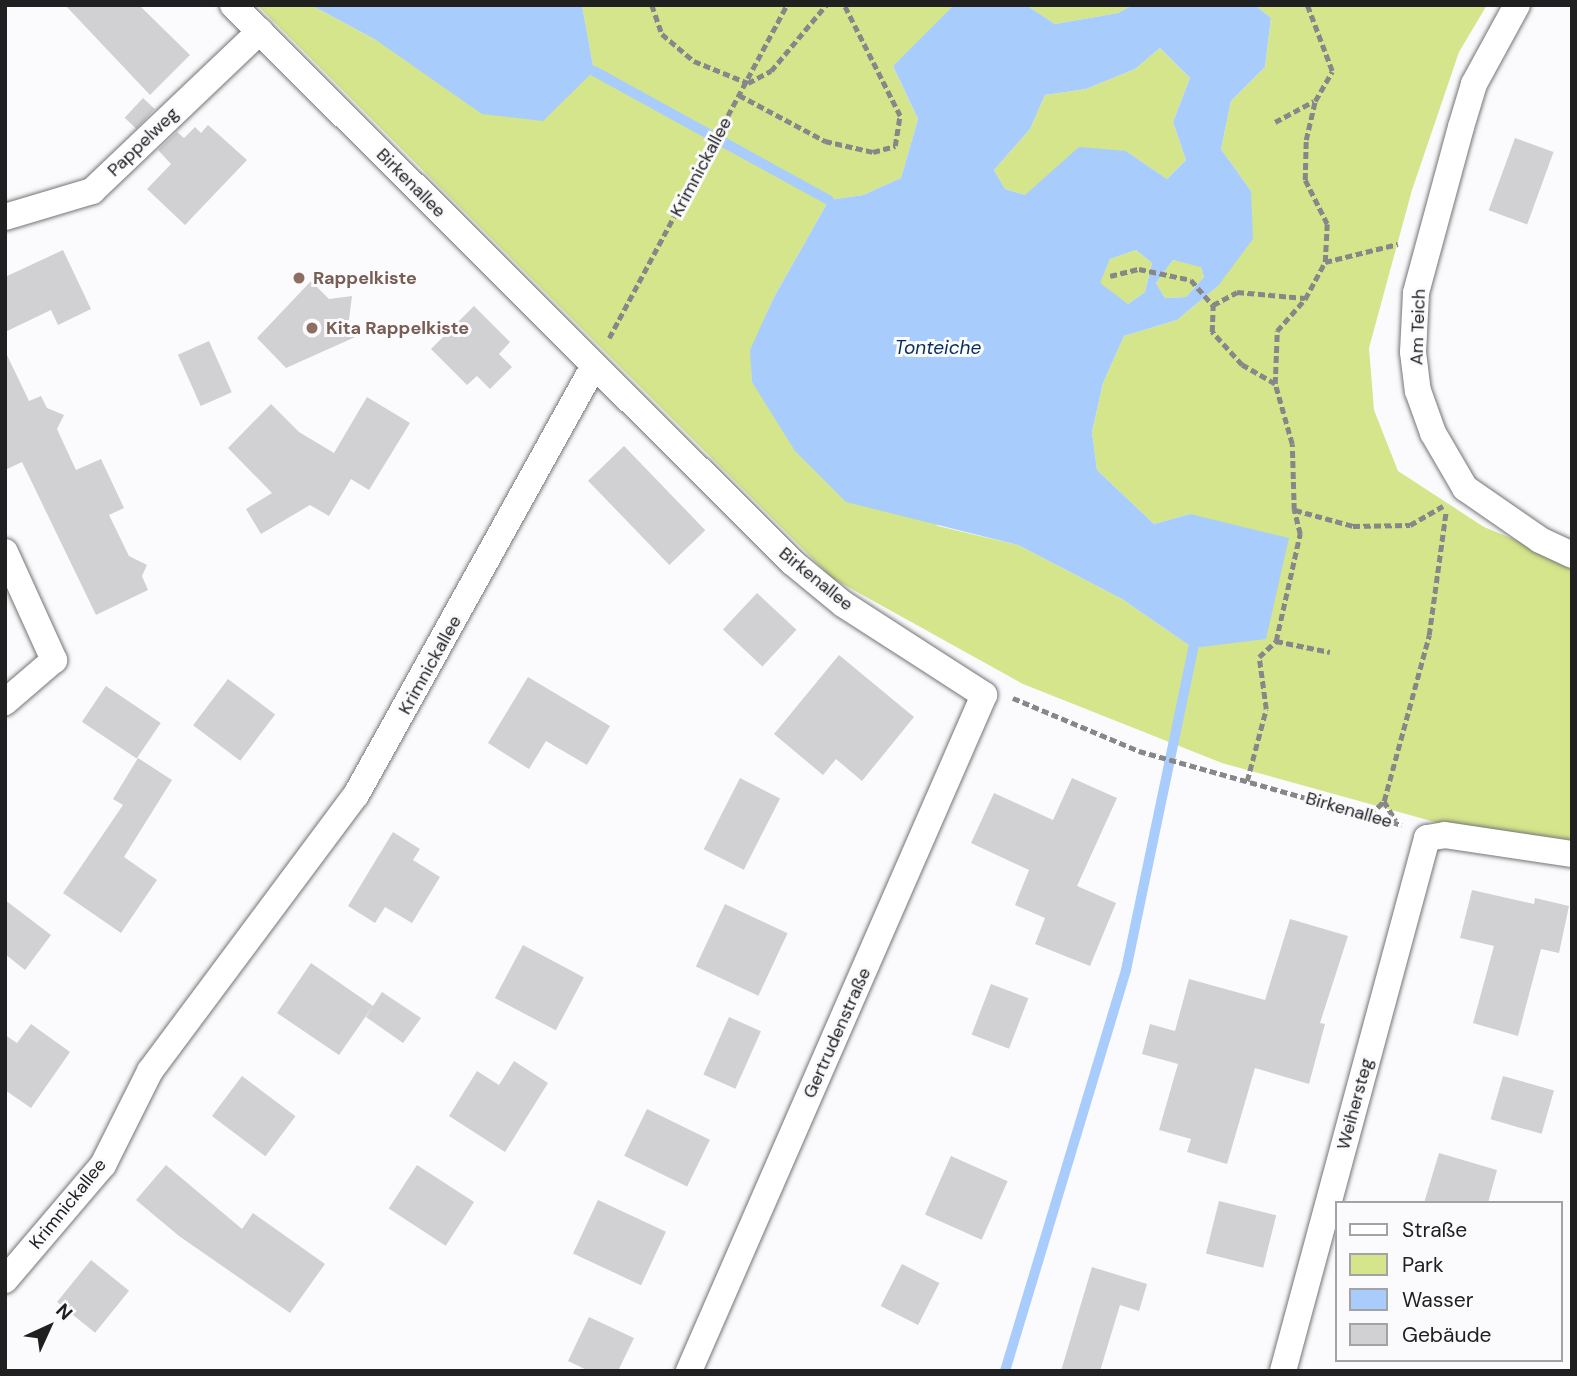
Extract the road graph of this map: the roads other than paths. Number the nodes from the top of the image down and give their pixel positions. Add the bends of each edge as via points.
1 (233, 5) edge
2 (1517, 5) edge
3 (260, 31) junction
4 (5, 217) edge
5 (593, 367) junction
6 (5, 552) edge
7 (1572, 555) edge
8 (984, 695) joint
9 (5, 702) edge
10 (1572, 854) edge
11 (5, 1280) edge
12 (690, 1371) edge
13 (1283, 1371) edge

1 - 3 street, Birkenallee
2 - 7 street, Am Teich via 1474,83 1416,293 1413,352 1418,391 1433,433 1465,488 1540,540
3 - 4 street, Pappelweg via 92,191
3 - 5 street, Birkenallee
5 - 8 street, Birkenallee via 792,562 843,604
5 - 11 street, Krimnickallee via 356,795 150,1071 103,1165
6 - 9 street via 54,660
8 - 12 street, Gertrudenstraße
10 - 13 street, Weihersteg via 1445,835 1427,838

